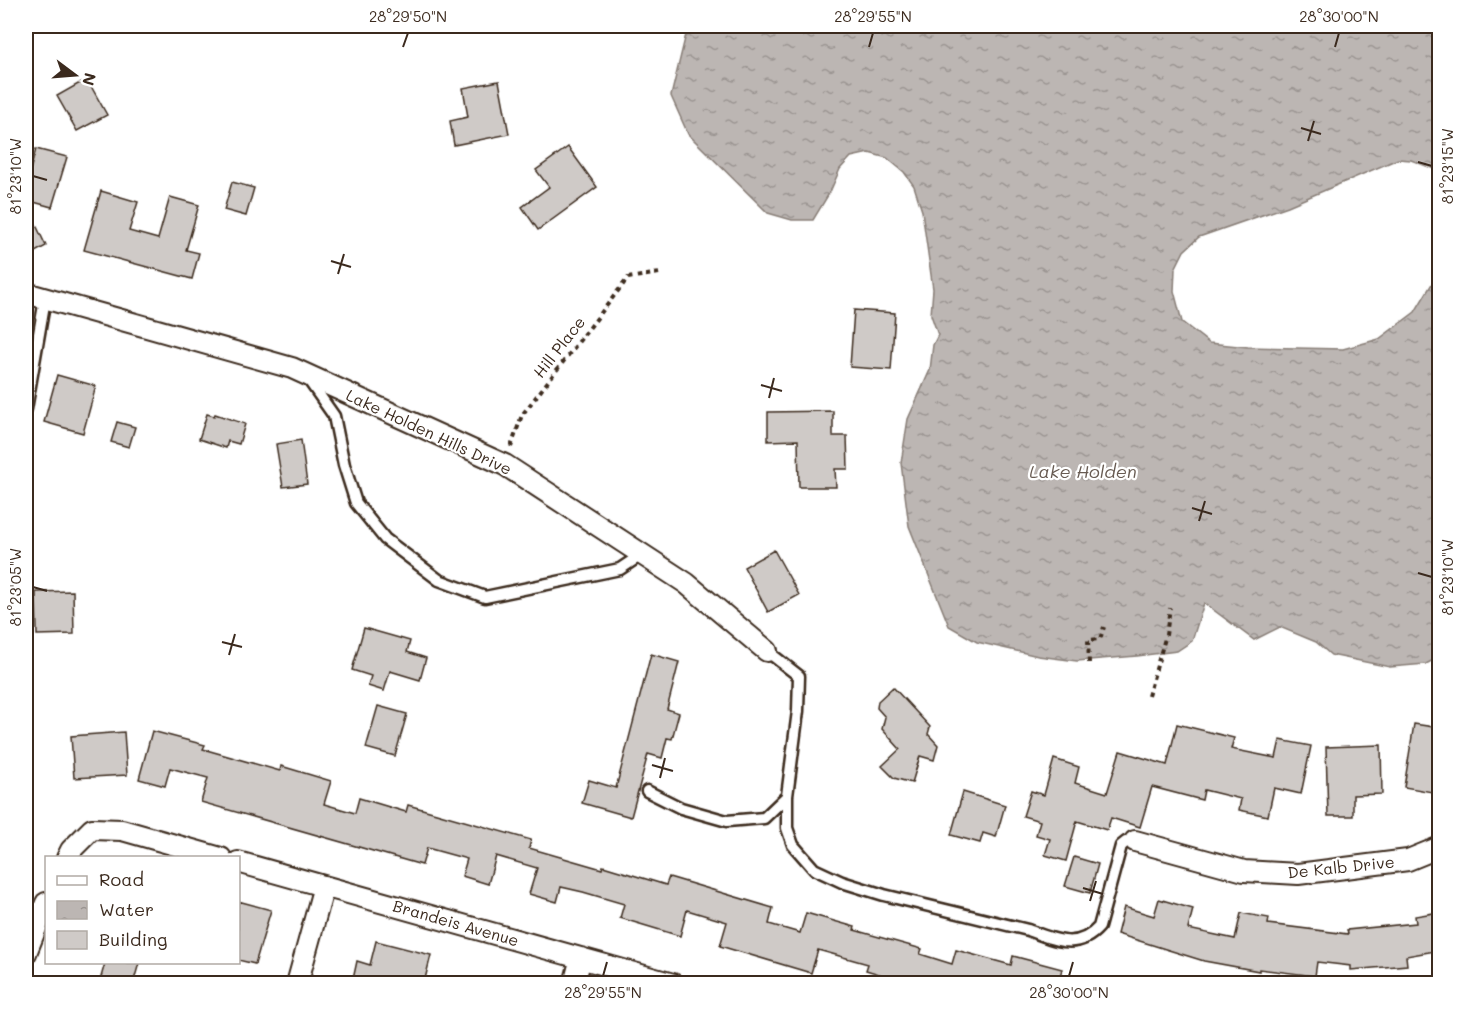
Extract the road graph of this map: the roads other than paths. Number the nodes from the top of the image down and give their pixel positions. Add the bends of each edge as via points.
1 (26, 293) edge
2 (45, 299) junction
3 (305, 374) junction
4 (26, 409) edge
5 (641, 555) junction
6 (767, 651) joint
7 (646, 791) dead end
8 (787, 796) junction
9 (1136, 841) joint
10 (1440, 847) edge
11 (68, 856) edge
12 (213, 856) edge
13 (240, 863) edge
14 (324, 886) junction
15 (45, 906) edge
16 (26, 953) edge
17 (581, 958) junction
18 (297, 984) edge
19 (574, 984) edge
20 (674, 984) edge

1 - 2 street, Lake Holden Hills Drive
2 - 3 street, Lake Holden Hills Drive
2 - 4 lane
3 - 5 street, Lake Holden Hills Drive via 505,465
3 - 5 lane, Lake Holden Hills Drive via 334,416 356,503 385,538 439,580 484,597 620,569
5 - 6 street, Lake Holden Hills Drive via 686,583
6 - 8 lane via 799,676
7 - 8 lane via 681,808 727,821 764,818
8 - 9 lane via 787,828 793,845 814,869 884,895 1028,930 1050,939 1076,942 1090,937 1099,927 1121,846
9 - 10 street, De Kalb Drive via 1244,871 1298,874 1408,860
11 - 12 street via 92,829 122,830
13 - 14 street, Brandeis Avenue
14 - 17 street, Brandeis Avenue
14 - 18 street
15 - 16 street
17 - 19 street
17 - 20 street, Brandeis Avenue

